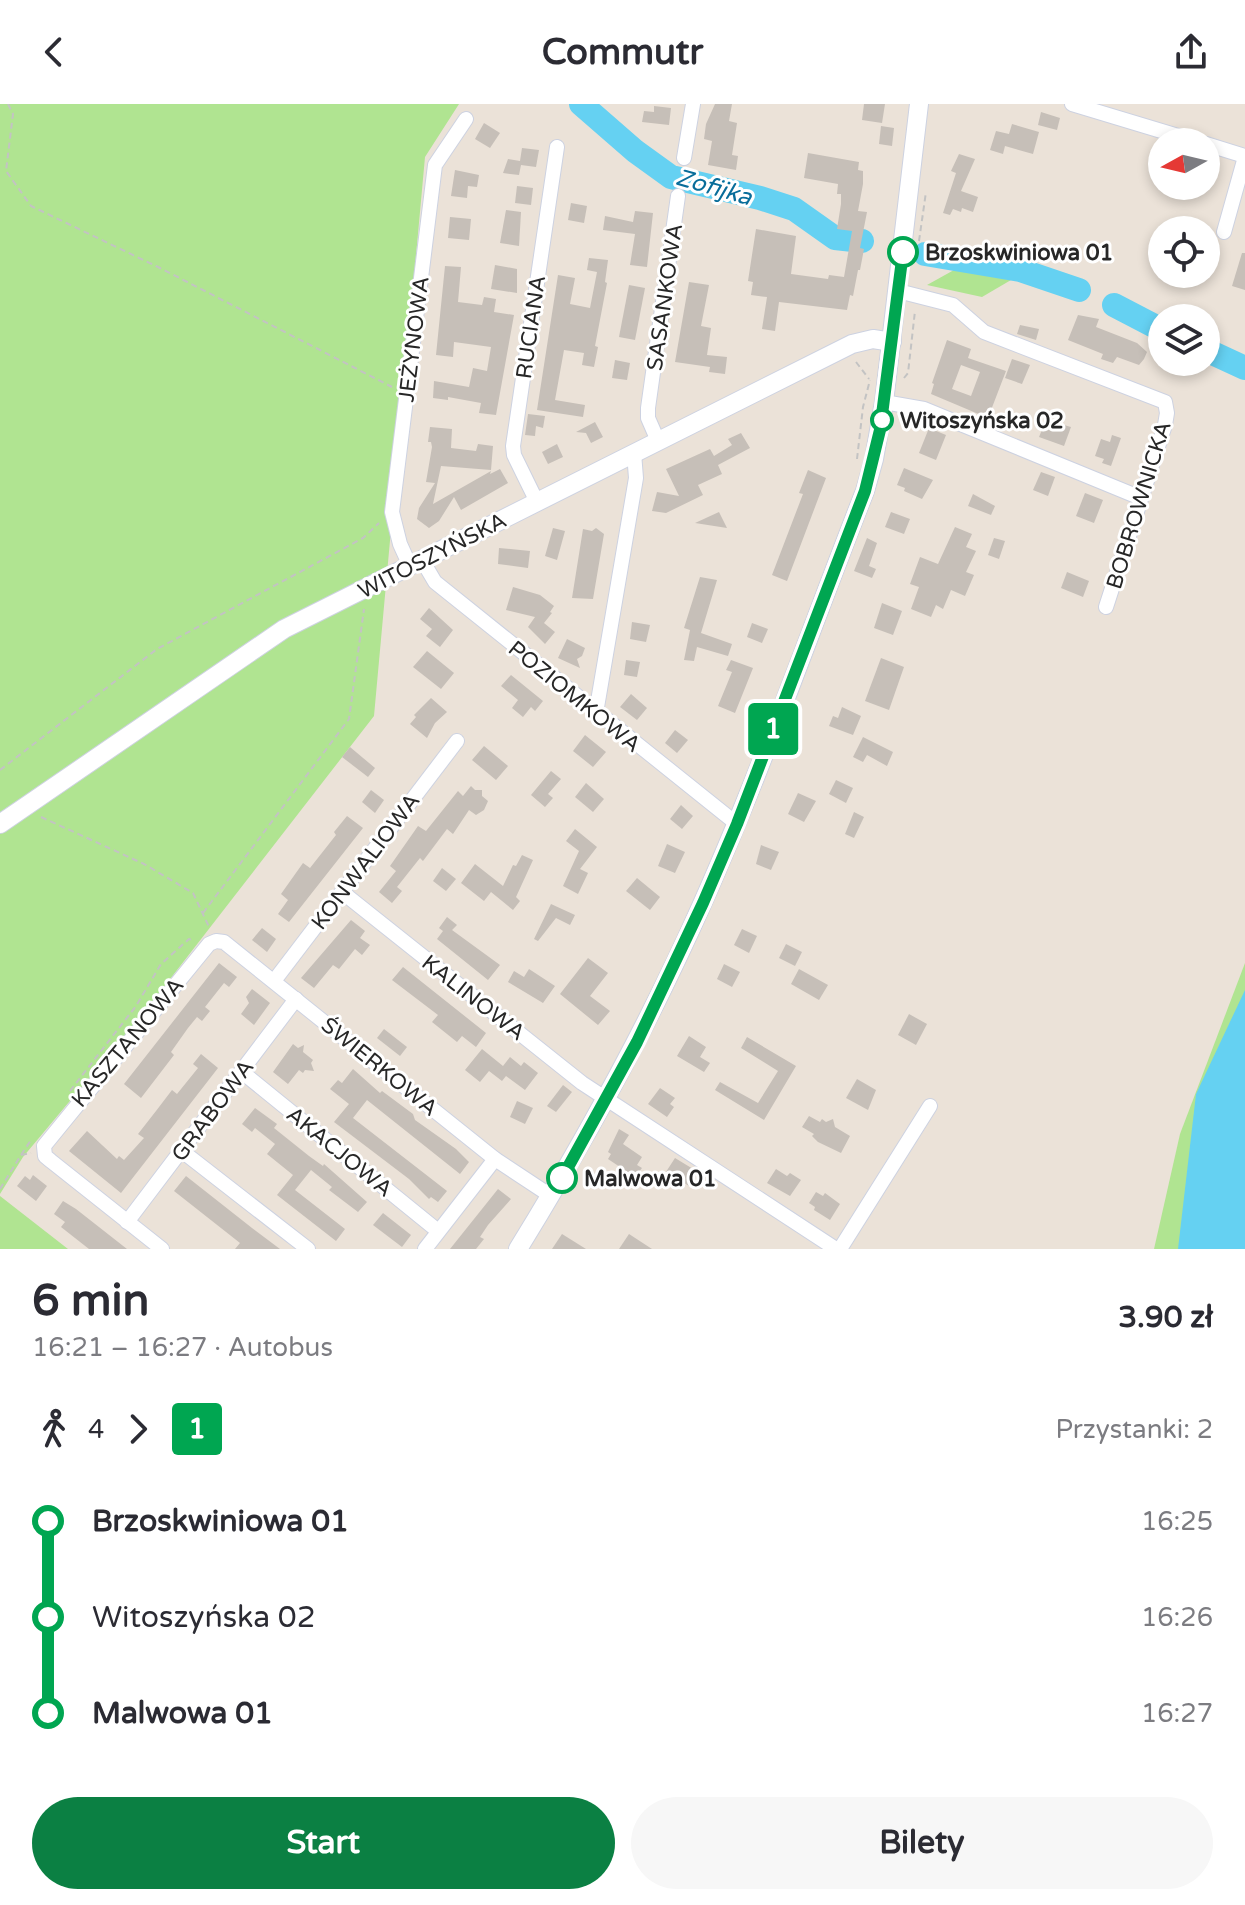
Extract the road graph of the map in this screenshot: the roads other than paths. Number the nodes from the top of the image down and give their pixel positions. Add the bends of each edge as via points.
1 (693, 104) edge
2 (919, 104) edge
3 (1072, 104) edge
4 (466, 119) dead end
5 (1152, 128) edge
6 (557, 147) dead end
7 (1220, 148) edge
8 (1245, 156) edge
9 (684, 158) road end
10 (678, 196) road end
11 (1224, 232) dead end
12 (907, 293) junction
13 (892, 342) junction
14 (884, 402) junction
15 (658, 441) junction
16 (634, 453) junction
17 (1141, 498) junction
18 (537, 502) junction
19 (416, 563) junction
20 (1106, 607) dead end
21 (596, 713) junction
22 (457, 741) dead end
23 (0, 824) edge
24 (737, 824) junction
25 (342, 892) junction
26 (212, 942) joint
27 (274, 981) junction
28 (296, 999) junction
29 (242, 1072) junction
30 (608, 1098) junction
31 (930, 1106) dead end
32 (182, 1151) junction
33 (495, 1159) junction
34 (551, 1196) junction
35 (127, 1222) junction
36 (438, 1231) junction
37 (162, 1249) edge
38 (308, 1249) edge
39 (425, 1249) edge
40 (518, 1249) edge
41 (838, 1249) edge

1 - 9 street
2 - 12 street
3 - 5 street
4 - 19 street, JEŻYNOWA via 435,165 392,512 397,535
6 - 18 street, RUCIANA via 513,446
7 - 8 street
8 - 11 street
10 - 15 street, SASANKOWA via 648,408
12 - 13 street
12 - 17 street, BOBROWNICKA via 953,305 984,332 1165,402 1165,425
13 - 14 street
13 - 15 street, WITOSZYŃSKA via 852,344
14 - 17 street via 924,409
14 - 24 street via 865,491
15 - 16 street, WITOSZYŃSKA
16 - 18 street, WITOSZYŃSKA
16 - 21 street via 636,478
17 - 20 street, BOBROWNICKA
18 - 19 street, WITOSZYŃSKA
19 - 21 street, POZIOMKOWA
19 - 23 street, WITOSZYŃSKA via 284,629
21 - 24 street, POZIOMKOWA
22 - 25 street, KONWALIOWA
24 - 30 street
25 - 27 street, KONWALIOWA
25 - 30 street, KALINOWA via 582,1083
26 - 27 street, ŚWIERKOWA via 224,942
26 - 35 street, KASZTANOWA via 43,1141 51,1161
27 - 28 street, ŚWIERKOWA
28 - 29 street, GRABOWA
28 - 33 street, ŚWIERKOWA
29 - 32 street, GRABOWA
29 - 36 street, AKACJOWA
30 - 34 street
30 - 41 street, KALINOWA
31 - 41 street
32 - 35 street, GRABOWA
32 - 38 street
33 - 34 street, ŚWIERKOWA
33 - 36 street
34 - 40 street
35 - 37 street
36 - 39 street

